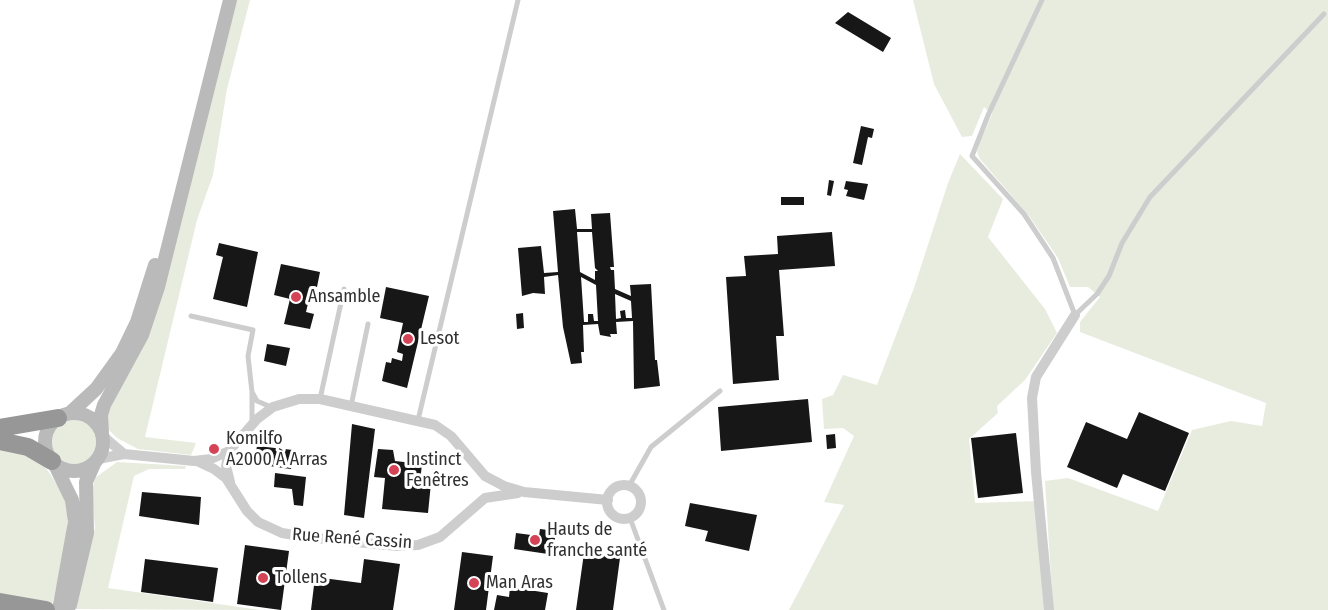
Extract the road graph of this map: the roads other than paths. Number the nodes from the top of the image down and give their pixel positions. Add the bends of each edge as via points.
1 (230, 0) edge
2 (518, 0) edge
3 (1042, 0) edge
4 (1324, 14) dead end
5 (184, 180) junction
6 (344, 289) dead end
7 (1075, 315) junction
8 (191, 316) dead end
9 (368, 324) dead end
10 (720, 391) dead end
11 (252, 392) junction
12 (320, 399) junction
13 (351, 406) junction
14 (273, 407) junction
15 (64, 416) junction
16 (418, 420) junction
17 (252, 423) junction
18 (0, 428) edge
19 (103, 435) junction
20 (0, 441) edge
21 (229, 451) junction
22 (124, 454) junction
23 (194, 460) junction
24 (96, 461) junction
25 (53, 462) junction
26 (482, 473) junction
27 (231, 484) junction
28 (629, 486) junction
29 (524, 492) junction
30 (481, 500) junction
31 (608, 500) junction
32 (630, 518) junction
33 (0, 602) edge
34 (40, 609) edge
35 (59, 610) edge
36 (69, 610) edge
37 (664, 610) edge
38 (1049, 610) edge

1 - 5 main road
2 - 16 lane
3 - 7 lane via 972,156 1024,214 1053,258
4 - 7 lane via 1150,197 1122,243 1109,276
5 - 15 main road via 127,344 96,389
5 - 19 main road via 150,312 130,360 106,399 101,415
6 - 12 lane
7 - 38 street via 1036,377 1032,398
8 - 11 lane via 253,330 248,356
9 - 13 lane
10 - 28 lane via 651,447
11 - 14 lane via 261,404
11 - 17 lane
12 - 13 street
12 - 14 street via 299,399
13 - 16 street
14 - 17 street
15 - 18 highway
15 - 19 main road via 90,417
15 - 25 main road via 50,425 45,438 46,452
16 - 26 street via 446,431
17 - 21 street
19 - 22 street
19 - 24 main road
20 - 25 highway via 28,447
21 - 23 street via 211,459
21 - 27 street via 226,466
22 - 23 street
22 - 24 street
23 - 27 street, Rue René Cassin via 214,469
24 - 25 main road via 74,472
24 - 36 main road via 86,487 87,533
25 - 35 main road via 72,500 75,522
26 - 29 street
26 - 30 street via 486,488
27 - 30 street, Rue René Cassin via 247,511 273,530 397,546 418,545 440,537
28 - 31 street via 613,489
28 - 32 street via 641,500 639,510
29 - 30 street, Rue René Cassin
29 - 31 street
31 - 32 street via 615,516
32 - 37 lane
33 - 34 highway

